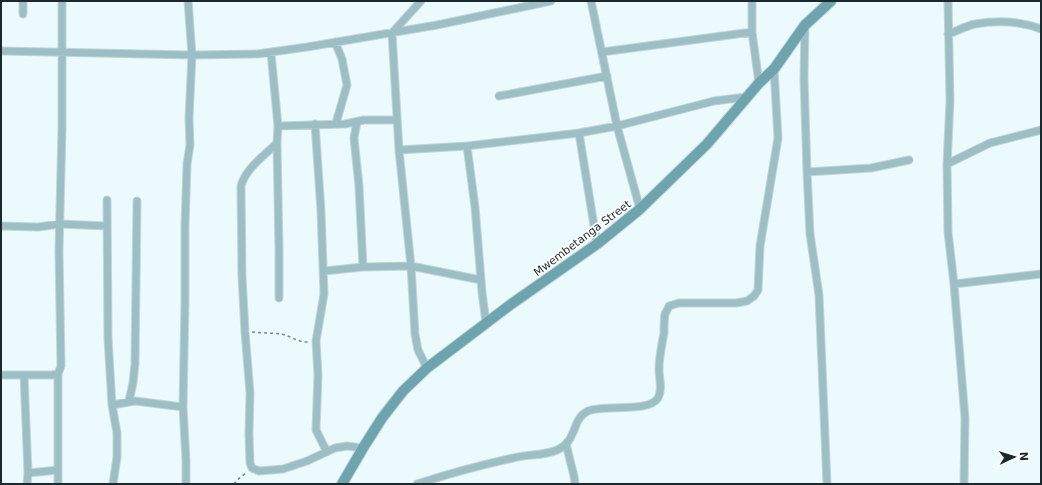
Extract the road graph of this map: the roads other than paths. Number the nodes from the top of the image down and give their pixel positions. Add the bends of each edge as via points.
1 (23, 1) edge
2 (62, 1) edge
3 (188, 1) edge
4 (421, 1) edge
5 (552, 1) edge
6 (591, 1) edge
7 (752, 1) edge
8 (831, 1) edge
9 (948, 1) edge
10 (23, 14) dead end
11 (805, 25) junction
12 (1041, 29) edge
13 (752, 32) junction
14 (392, 33) junction
15 (948, 34) junction
16 (335, 42) junction
17 (1, 50) edge
18 (63, 51) junction
19 (602, 52) junction
20 (271, 53) junction
21 (192, 55) junction
22 (774, 69) junction
23 (607, 76) junction
24 (759, 83) junction
25 (499, 96) dead end
26 (746, 97) junction
27 (397, 120) junction
28 (357, 122) junction
29 (336, 123) junction
30 (315, 124) junction
31 (278, 126) junction
32 (617, 126) junction
33 (1041, 130) edge
34 (579, 133) junction
35 (277, 143) junction
36 (467, 146) junction
37 (399, 150) junction
38 (909, 160) dead end
39 (947, 164) junction
40 (807, 172) junction
41 (107, 200) dead end
42 (137, 201) dead end
43 (640, 209) junction
44 (60, 224) junction
45 (1, 226) edge
46 (107, 226) junction
47 (596, 244) junction
48 (411, 266) junction
49 (363, 267) junction
50 (324, 271) junction
51 (1041, 274) edge
52 (481, 280) junction
53 (954, 284) junction
54 (279, 298) dead end
55 (486, 323) junction
56 (427, 368) junction
57 (58, 374) junction
58 (1, 375) edge
59 (24, 375) junction
60 (130, 401) junction
61 (112, 405) junction
62 (183, 407) junction
63 (566, 444) junction
64 (363, 448) junction
65 (327, 452) junction
66 (58, 470) junction
67 (28, 473) junction
68 (27, 484) edge
69 (58, 484) edge
70 (113, 484) edge
71 (186, 484) edge
72 (342, 484) edge
73 (416, 484) edge
74 (574, 484) edge
75 (827, 484) edge
76 (964, 484) edge

1 - 10 street
2 - 18 street
3 - 21 street
4 - 14 street
5 - 14 street
6 - 19 street
7 - 13 street
8 - 11 street, Mwembetanga Street
9 - 15 street
11 - 22 street, Mwembetanga Street
11 - 40 street
12 - 15 street via 1006,21 975,24
13 - 19 street
13 - 24 street
14 - 16 street
14 - 27 street
15 - 39 street via 950,101
16 - 20 street
16 - 29 street via 342,59 347,85
17 - 18 street
18 - 21 street
18 - 44 street
19 - 23 street
20 - 21 street
20 - 31 street
21 - 62 street via 185,227
22 - 24 street, Mwembetanga Street
22 - 63 street via 778,138 760,246 758,290 747,301 679,302 669,306 665,314 659,368 660,393 657,400 644,406 588,411 581,415
23 - 25 street
23 - 32 street
24 - 26 street, Mwembetanga Street
26 - 32 street via 714,101
26 - 43 street, Mwembetanga Street via 707,144
27 - 28 street
27 - 37 street
28 - 29 street
28 - 49 street via 354,138
29 - 30 street
30 - 31 street
30 - 50 street
31 - 35 street
32 - 34 street
32 - 43 street
33 - 39 street via 990,143
34 - 36 street
34 - 47 street
35 - 54 street
35 - 65 street via 247,172 241,186 242,276 250,393 250,463 252,468 259,471 283,469
36 - 37 street
36 - 52 street
37 - 48 street
38 - 40 street via 871,168
39 - 53 street via 948,232
40 - 75 street via 810,234 819,295
41 - 46 street
42 - 60 street via 135,363
43 - 47 street, Mwembetanga Street
44 - 45 street via 38,227
44 - 46 street
44 - 57 street via 61,366
46 - 61 street via 108,338
47 - 55 street, Mwembetanga Street
48 - 49 street
48 - 52 street
48 - 56 street via 415,334 418,350
49 - 50 street
50 - 65 street via 324,294 316,341 316,430
51 - 53 street
52 - 55 street
53 - 76 street via 965,418
55 - 56 street, Mwembetanga Street
56 - 64 street, Mwembetanga Street via 403,391
57 - 59 street
57 - 66 street
58 - 59 street
59 - 67 street
60 - 61 street
60 - 62 street
61 - 70 street via 117,441
62 - 71 street
63 - 73 street via 558,450 544,454 515,457
63 - 74 street
64 - 65 street via 347,446
64 - 72 street, Mwembetanga Street
66 - 67 street
66 - 69 street
67 - 68 street

